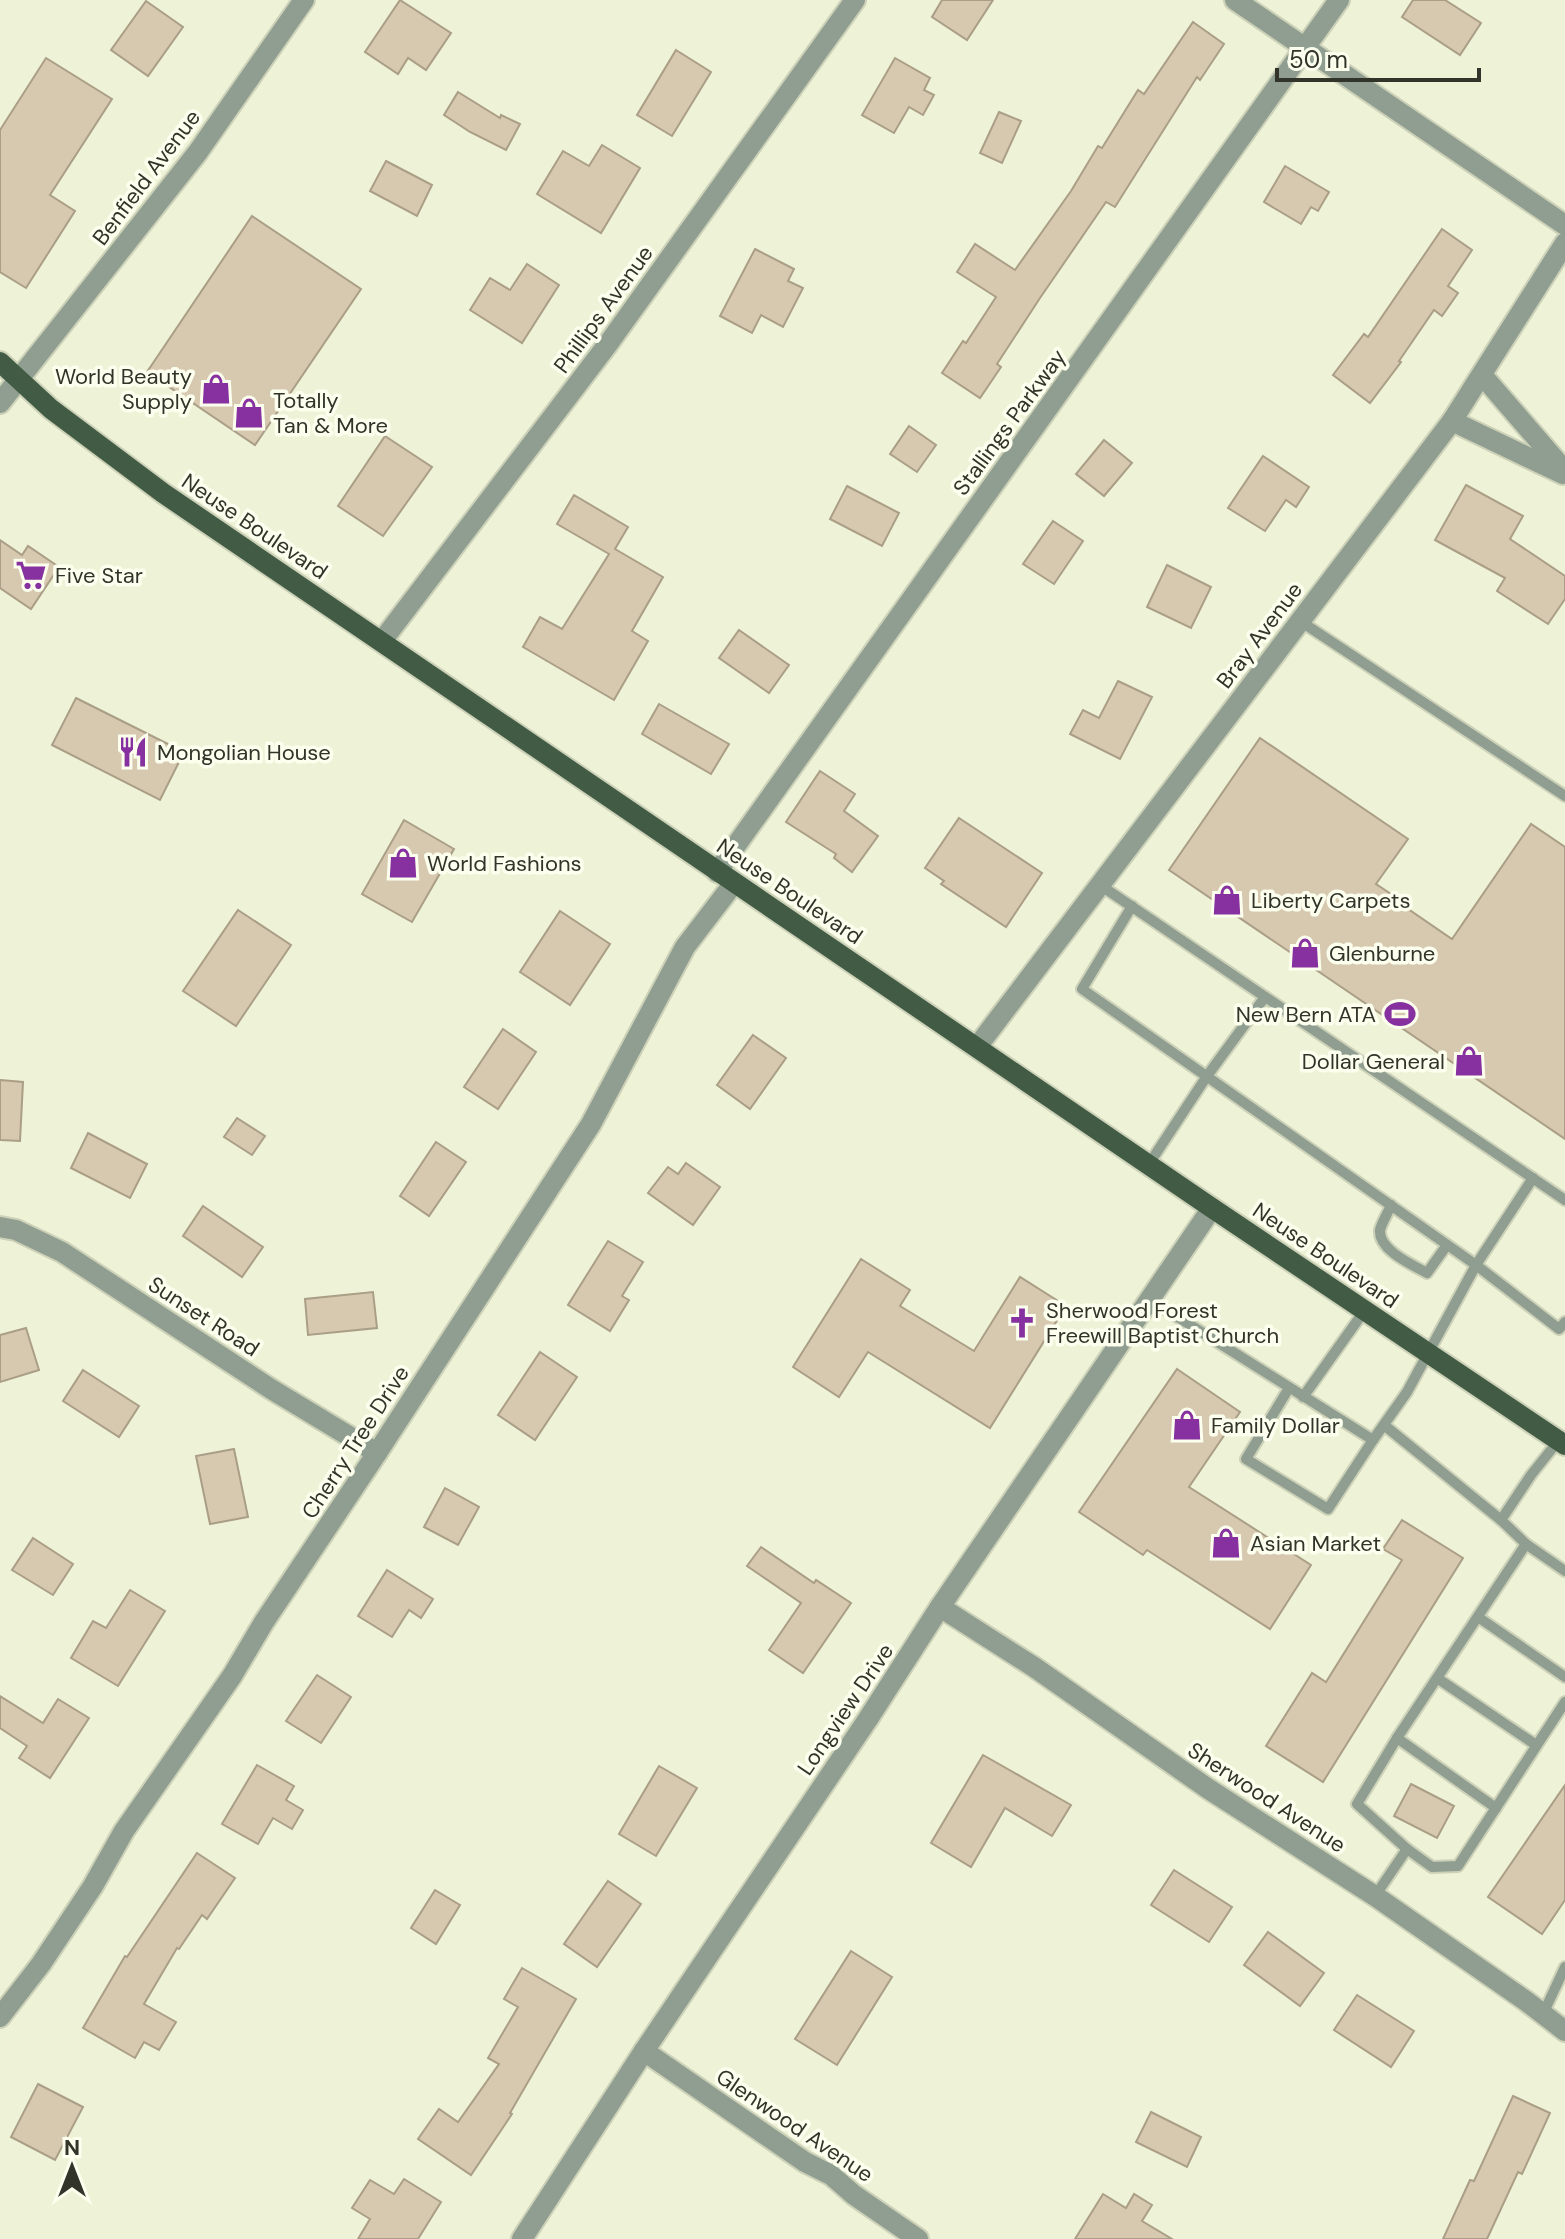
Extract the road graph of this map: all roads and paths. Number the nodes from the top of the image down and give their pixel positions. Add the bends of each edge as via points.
1 (304, 0) edge
2 (855, 0) edge
3 (1235, 0) edge
4 (1339, 0) edge
5 (1306, 47) junction
6 (1565, 225) edge
7 (1565, 243) edge
8 (0, 362) edge
9 (1482, 375) junction
10 (19, 379) junction
11 (0, 403) edge
12 (1452, 421) junction
13 (1565, 473) edge
14 (1300, 621) junction
15 (382, 641) junction
16 (1565, 796) edge
17 (726, 877) junction
18 (1100, 885) junction
19 (1132, 906) junction
20 (1265, 997) junction
21 (977, 1047) junction
22 (1207, 1076) junction
23 (1149, 1164) junction
24 (1533, 1178) junction
25 (1565, 1200) edge
26 (1391, 1205) junction
27 (1212, 1208) junction
28 (0, 1227) edge
29 (1447, 1245) junction
30 (1476, 1265) junction
31 (1149, 1299) junction
32 (1365, 1310) junction
33 (1565, 1322) edge
34 (1428, 1352) junction
35 (1289, 1388) junction
36 (1303, 1397) junction
37 (1384, 1425) junction
38 (1373, 1440) junction
39 (1562, 1442) edge
40 (377, 1453) junction
41 (1501, 1520) junction
42 (1526, 1544) junction
43 (1565, 1571) edge
44 (940, 1607) junction
45 (1478, 1617) junction
46 (1565, 1677) edge
47 (1437, 1678) junction
48 (1565, 1702) edge
49 (1397, 1738) junction
50 (1536, 1745) junction
51 (1496, 1808) junction
52 (1407, 1849) junction
53 (1375, 1896) junction
54 (1565, 1967) edge
55 (1543, 2014) junction
56 (0, 2017) edge
57 (1565, 2031) edge
58 (644, 2051) junction
59 (522, 2239) edge
60 (918, 2239) edge

1 - 10 street, Benfield Avenue via 198,152
2 - 15 street, Phillips Avenue via 608,344
3 - 5 street
4 - 5 street, Stallings Parkway
5 - 6 street
5 - 17 street, Stallings Parkway
7 - 9 street, Bray Avenue
8 - 10 main road, Neuse Boulevard
9 - 12 street, Bray Avenue
9 - 13 street
10 - 11 street, Benfield Avenue
10 - 15 main road, Neuse Boulevard via 163,493
12 - 13 street
12 - 14 street, Bray Avenue
14 - 16 lane
14 - 18 street, Bray Avenue
15 - 17 main road, Neuse Boulevard
17 - 21 main road, Neuse Boulevard
17 - 40 street, Cherry Tree Drive via 591,1124
18 - 19 lane
18 - 21 street, Bray Avenue
19 - 20 lane
19 - 22 lane via 1082,989
20 - 22 lane
20 - 24 lane
21 - 23 main road, Neuse Boulevard
22 - 23 lane
22 - 26 lane
23 - 27 main road, Neuse Boulevard
24 - 25 lane
24 - 30 lane
26 - 29 lane
26 - 29 lane via 1381,1240 1396,1256 1427,1273
27 - 31 street, Longview Drive
27 - 32 main road, Neuse Boulevard
28 - 40 street, Sunset Road via 62,1252
29 - 30 lane
30 - 33 lane via 1559,1329
30 - 34 lane
31 - 35 lane
31 - 44 street, Longview Drive
32 - 34 main road, Neuse Boulevard
32 - 36 lane
34 - 37 lane
34 - 39 main road, Neuse Boulevard
35 - 36 lane
35 - 38 lane via 1246,1459 1328,1509
36 - 38 lane
37 - 38 lane
37 - 41 lane
39 - 41 lane via 1531,1475
40 - 56 street, Cherry Tree Drive via 41,1964
41 - 42 lane
42 - 43 lane
42 - 45 lane
44 - 53 street, Sherwood Avenue
44 - 58 street, Longview Drive
45 - 46 lane
45 - 47 lane
47 - 49 lane
47 - 50 lane
48 - 50 lane
49 - 51 lane
49 - 52 lane via 1357,1804
50 - 51 lane
51 - 52 lane via 1458,1866 1432,1867
52 - 53 lane
53 - 55 street, Sherwood Avenue
54 - 55 lane
55 - 57 street, Sherwood Avenue
58 - 59 street, Longview Drive
58 - 60 street, Glenwood Avenue

